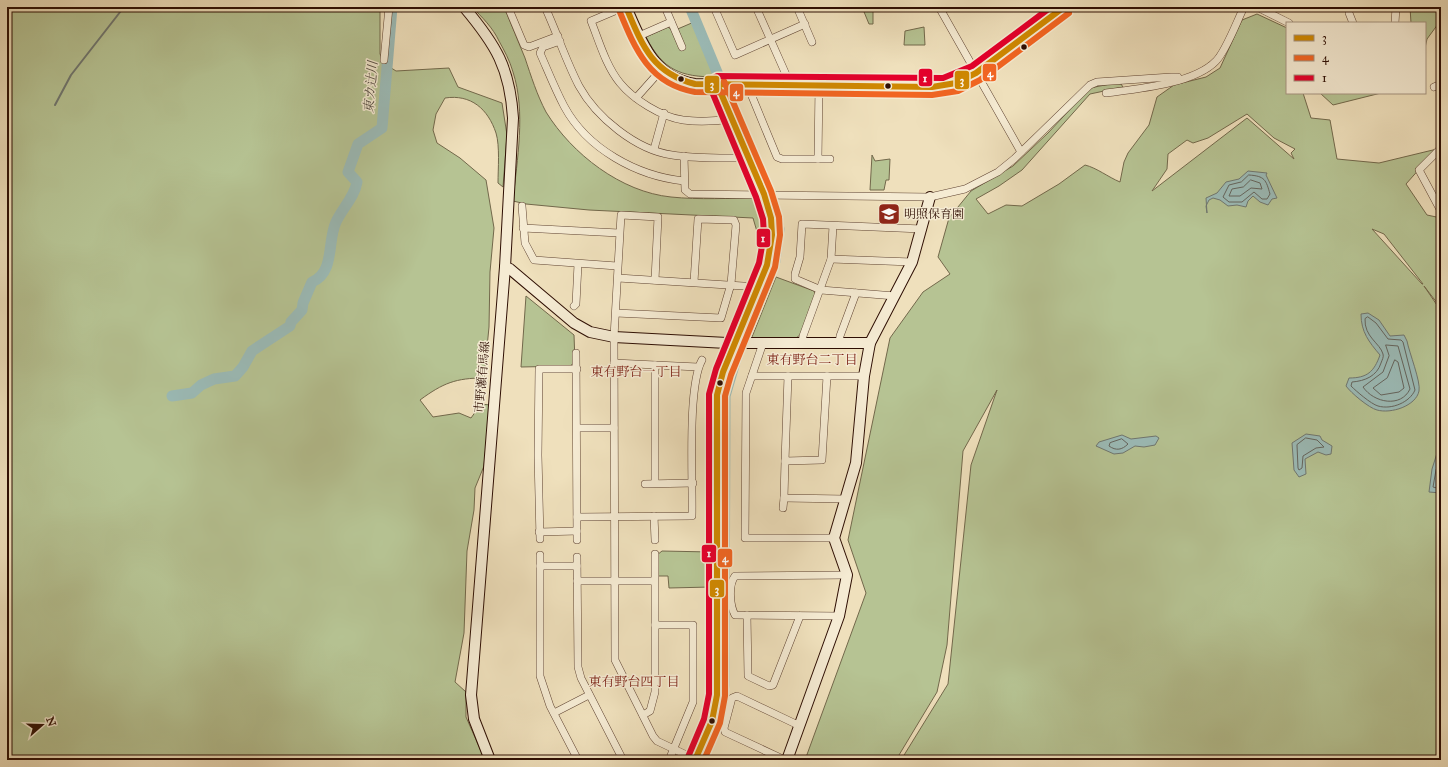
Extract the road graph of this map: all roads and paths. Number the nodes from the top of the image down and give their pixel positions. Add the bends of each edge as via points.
1 (389, 7) edge
2 (464, 7) edge
3 (508, 7) edge
4 (546, 7) edge
5 (625, 7) edge
6 (665, 7) edge
7 (714, 7) edge
8 (756, 7) edge
9 (797, 7) edge
10 (939, 7) edge
11 (1064, 7) edge
12 (1244, 7) edge
13 (1257, 7) edge
14 (1349, 7) edge
15 (1396, 7) edge
16 (671, 22) junction
17 (1288, 22) edge
18 (1353, 22) edge
19 (1395, 22) edge
20 (805, 24) junction
21 (639, 36) junction
22 (559, 38) junction
23 (770, 39) junction
24 (812, 42) dead end
25 (682, 47) dead end
26 (384, 60) dead end
27 (661, 70) junction
28 (976, 73) junction
29 (1179, 80) junction
30 (717, 84) junction
31 (749, 84) junction
32 (788, 85) junction
33 (819, 85) junction
34 (1106, 93) dead end
35 (636, 98) junction
36 (664, 113) junction
37 (732, 119) junction
38 (1441, 148) edge
39 (654, 149) junction
40 (1021, 152) junction
41 (684, 156) junction
42 (748, 158) junction
43 (818, 159) junction
44 (830, 159) dead end
45 (684, 182) junction
46 (764, 194) junction
47 (930, 197) junction
48 (522, 206) dead end
49 (1441, 211) edge
50 (833, 226) junction
51 (523, 228) junction
52 (922, 229) junction
53 (619, 233) junction
54 (831, 259) junction
55 (912, 262) junction
56 (578, 264) junction
57 (617, 266) junction
58 (504, 267) junction
59 (618, 278) junction
60 (655, 280) junction
61 (694, 282) junction
62 (731, 284) junction
63 (759, 287) junction
64 (821, 290) junction
65 (856, 293) junction
66 (895, 296) junction
67 (574, 306) dead end
68 (616, 313) junction
69 (614, 337) junction
70 (735, 343) junction
71 (763, 343) junction
72 (802, 343) junction
73 (840, 343) junction
74 (870, 343) junction
75 (576, 353) dead end
76 (702, 360) dead end
77 (614, 363) junction
78 (655, 365) junction
79 (698, 367) junction
80 (577, 368) junction
81 (752, 376) junction
82 (788, 376) junction
83 (827, 376) junction
84 (864, 376) junction
85 (577, 428) junction
86 (614, 428) junction
87 (785, 461) junction
88 (655, 483) junction
89 (693, 483) junction
90 (645, 484) dead end
91 (784, 498) junction
92 (845, 499) junction
93 (783, 508) dead end
94 (615, 516) junction
95 (654, 516) junction
96 (577, 517) junction
97 (577, 531) junction
98 (834, 538) junction
99 (577, 540) dead end
100 (655, 540) dead end
101 (655, 554) dead end
102 (540, 555) dead end
103 (577, 557) dead end
104 (540, 566) junction
105 (577, 566) junction
106 (847, 575) junction
107 (577, 581) junction
108 (615, 581) junction
109 (654, 581) junction
110 (747, 615) junction
111 (800, 616) junction
112 (839, 616) junction
113 (655, 625) junction
114 (589, 695) junction
115 (554, 713) junction
116 (643, 716) junction
117 (798, 724) junction
118 (674, 749) junction
119 (490, 760) edge
120 (578, 760) edge
121 (623, 760) edge
122 (669, 760) edge
123 (696, 760) edge
124 (786, 760) edge

1 - 26 street
2 - 58 street, 市野瀬有馬線 via 497,49 512,96 513,129
3 - 22 street via 524,45 529,47
4 - 22 street
5 - 21 street
5 - 35 street via 591,21 612,71 619,82
6 - 16 street
7 - 23 street via 735,55
8 - 23 street
9 - 20 street
10 - 28 street
11 - 28 street
12 - 29 street via 1216,61 1197,74
13 - 17 street
14 - 18 street
15 - 19 street
16 - 21 street
16 - 25 street
20 - 23 street
20 - 24 street
21 - 27 street via 649,57
22 - 39 street via 588,101 618,130 642,145
22 - 45 street via 543,47 540,53 564,107 578,128 623,163
23 - 32 street via 788,79
27 - 30 street via 686,82
27 - 35 street
28 - 33 street via 956,83 938,87
28 - 40 street
29 - 34 street
29 - 40 street via 1178,77 1171,77 1097,82 1090,85
30 - 31 street
30 - 37 street
31 - 32 street
31 - 43 street via 777,157
32 - 33 street
33 - 43 street
35 - 36 street
36 - 37 street via 682,120
36 - 39 street
37 - 42 street
38 - 49 street via 1419,170
39 - 41 street
40 - 47 street via 998,172 964,189
41 - 42 street via 714,159
41 - 45 street
42 - 46 street
43 - 44 street
45 - 46 street via 685,190 690,194
46 - 47 street
46 - 63 street via 771,218 772,235 769,258
47 - 52 street
48 - 51 street
50 - 52 street
50 - 54 street
50 - 64 street via 802,224 800,257 795,279
51 - 53 street
51 - 56 street via 525,243 534,260
52 - 55 street
53 - 57 street
53 - 60 street via 621,216 658,217
54 - 55 street
54 - 64 street
55 - 66 street
56 - 57 street
56 - 67 street
57 - 59 street
58 - 69 street via 511,270 574,323 590,332
58 - 119 street, 市野瀬有馬線 via 471,695 474,720
59 - 60 street
59 - 68 street
60 - 61 street
61 - 62 street
61 - 62 street via 698,219 734,220 736,225
62 - 63 street
62 - 68 street via 721,318
63 - 70 street
64 - 65 street
64 - 72 street
65 - 66 street
65 - 73 street via 840,336
66 - 74 street
68 - 69 street
69 - 70 street
69 - 77 street
70 - 71 street
70 - 123 street via 721,379 717,406 717,695 712,721
71 - 72 street
71 - 81 street
72 - 73 street
73 - 74 street
74 - 84 street
75 - 80 street
76 - 79 street
77 - 78 street
77 - 86 street
78 - 79 street
78 - 88 street
79 - 89 street via 694,396
80 - 85 street
80 - 97 street via 539,369 540,535
81 - 82 street
81 - 98 street via 746,393 745,538
82 - 83 street
82 - 87 street
83 - 84 street
83 - 87 street via 822,460
84 - 92 street via 856,463
85 - 86 street
85 - 96 street
86 - 94 street
87 - 91 street
88 - 89 street
88 - 90 street
89 - 95 street via 692,516
91 - 92 street
91 - 93 street
92 - 98 street
94 - 95 street
94 - 96 street
94 - 108 street
95 - 100 street
96 - 97 street
97 - 99 street
98 - 106 street
101 - 109 street
102 - 104 street
103 - 105 street
104 - 105 street
104 - 115 street via 540,676
105 - 107 street
106 - 110 street via 735,576 731,580 732,610 735,615
106 - 112 street
107 - 108 street
107 - 114 street via 578,667
108 - 109 street
108 - 116 street via 615,660
109 - 113 street
110 - 111 street
110 - 111 street via 748,676 769,686 773,685
111 - 112 street
112 - 117 street
113 - 116 street via 655,692 650,711
113 - 118 street via 693,625 693,702
114 - 115 street
114 - 121 street
115 - 120 street
116 - 118 street via 657,741
117 - 124 street
117 - 124 street via 737,696 732,698 725,732
118 - 122 street
118 - 123 street

